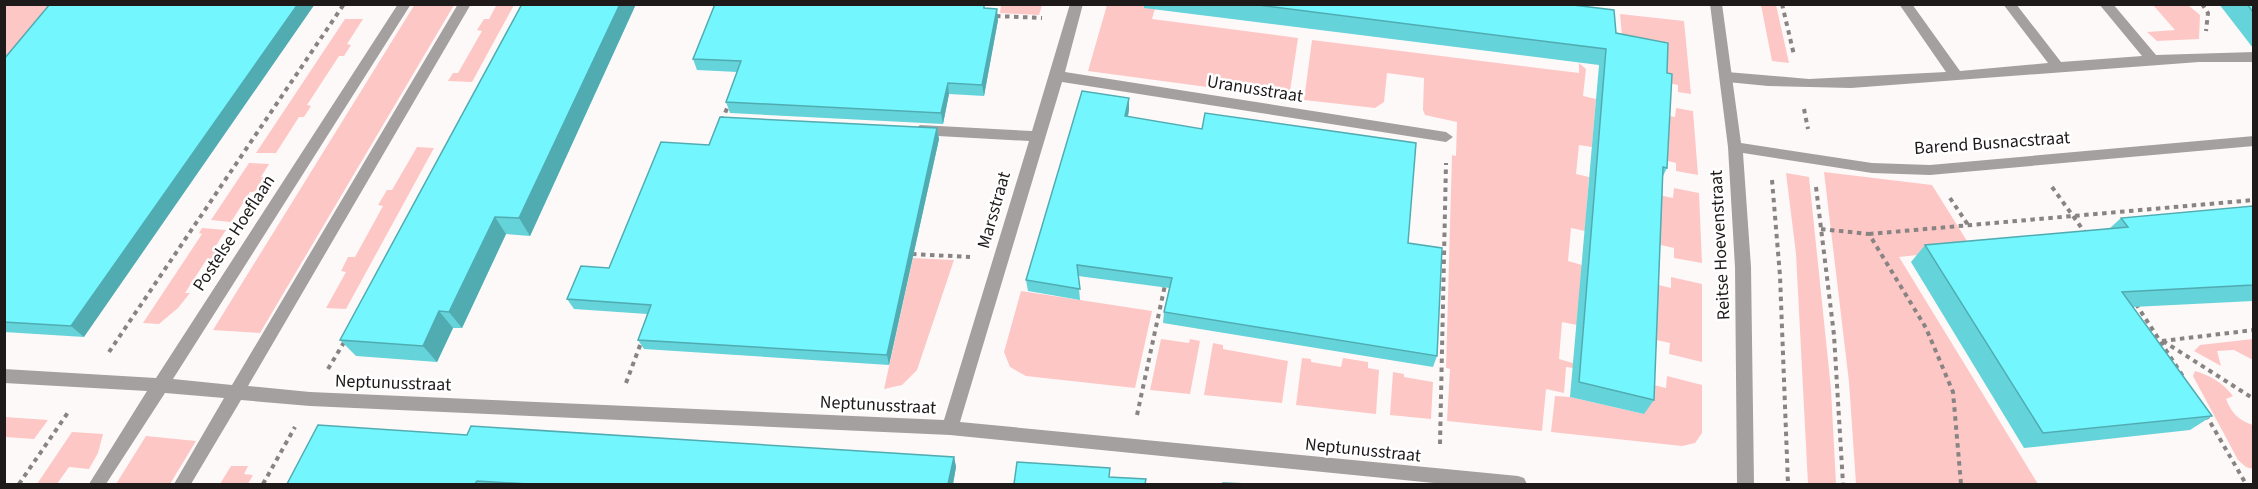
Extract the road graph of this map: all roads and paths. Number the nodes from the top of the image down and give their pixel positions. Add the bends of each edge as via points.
1 (344, 4) edge
2 (405, 4) edge
3 (465, 4) edge
4 (1077, 4) edge
5 (1716, 4) edge
6 (1782, 4) edge
7 (1905, 4) edge
8 (2009, 4) edge
9 (2105, 4) edge
10 (988, 15) edge
11 (1073, 20) junction
12 (2253, 57) edge
13 (2152, 60) junction
14 (2058, 67) junction
15 (1955, 75) junction
16 (1058, 76) junction
17 (1727, 76) junction
18 (1800, 84) junction
19 (730, 101) edge
20 (719, 129) edge
21 (909, 129) edge
22 (1037, 136) junction
23 (1446, 137) joint
24 (2253, 141) edge
25 (1735, 147) junction
26 (1813, 159) junction
27 (2033, 161) junction
28 (2253, 200) edge
29 (2072, 214) junction
30 (1821, 229) junction
31 (1869, 234) junction
32 (2093, 244) edge
33 (910, 254) edge
34 (1001, 258) junction
35 (1165, 284) edge
36 (2134, 302) edge
37 (2253, 330) edge
38 (350, 332) edge
39 (643, 336) edge
40 (2162, 341) junction
41 (4, 376) edge
42 (90, 381) junction
43 (2186, 382) edge
44 (159, 386) junction
45 (235, 394) junction
46 (310, 399) junction
47 (2253, 399) edge
48 (615, 412) junction
49 (2204, 413) edge
50 (950, 428) junction
51 (1130, 446) junction
52 (1439, 478) junction
53 (19, 484) edge
54 (97, 484) edge
55 (182, 484) edge
56 (263, 484) edge
57 (1518, 484) edge
58 (1745, 484) edge
59 (1843, 484) edge
60 (1961, 484) edge
61 (2247, 484) edge

1 - 42 path
2 - 44 street, Postelse Hoeflaan
3 - 45 street
4 - 11 street, Marsstraat
5 - 17 street, Reitse Hoevenstraat
6 - 18 path
7 - 15 street
8 - 14 street
9 - 13 street
10 - 11 path
11 - 16 street, Marsstraat
12 - 13 street
13 - 14 street
14 - 15 street
15 - 18 street
16 - 22 street, Marsstraat
16 - 23 street, Uranusstraat
17 - 18 street
17 - 25 street, Reitse Hoevenstraat
18 - 26 path
19 - 20 path
21 - 22 street
22 - 34 street, Marsstraat
23 - 52 path
24 - 27 street, Barend Busnacstraat
25 - 26 street, Barend Busnacstraat
25 - 58 street, Reitse Hoevenstraat via 1743,267
26 - 27 street, Barend Busnacstraat via 1872,168 1930,170
26 - 30 path
27 - 29 path
28 - 29 path
29 - 31 path
29 - 32 path
30 - 31 path
30 - 59 path via 1834,335
31 - 60 path via 1926,328 1953,392
33 - 34 path
34 - 50 street, Marsstraat
35 - 51 path
36 - 40 path
37 - 40 path
38 - 46 path
39 - 48 path
40 - 43 path
40 - 47 path
41 - 42 street, Neptunusstraat
42 - 44 street, Neptunusstraat
42 - 53 path
44 - 45 street, Neptunusstraat
44 - 54 street, Postelse Hoeflaan
45 - 46 street, Neptunusstraat
45 - 55 street
46 - 48 street, Neptunusstraat
46 - 56 path
48 - 50 street, Neptunusstraat
49 - 61 path
50 - 51 street, Neptunusstraat
51 - 52 street, Neptunusstraat
52 - 57 street, Neptunusstraat

